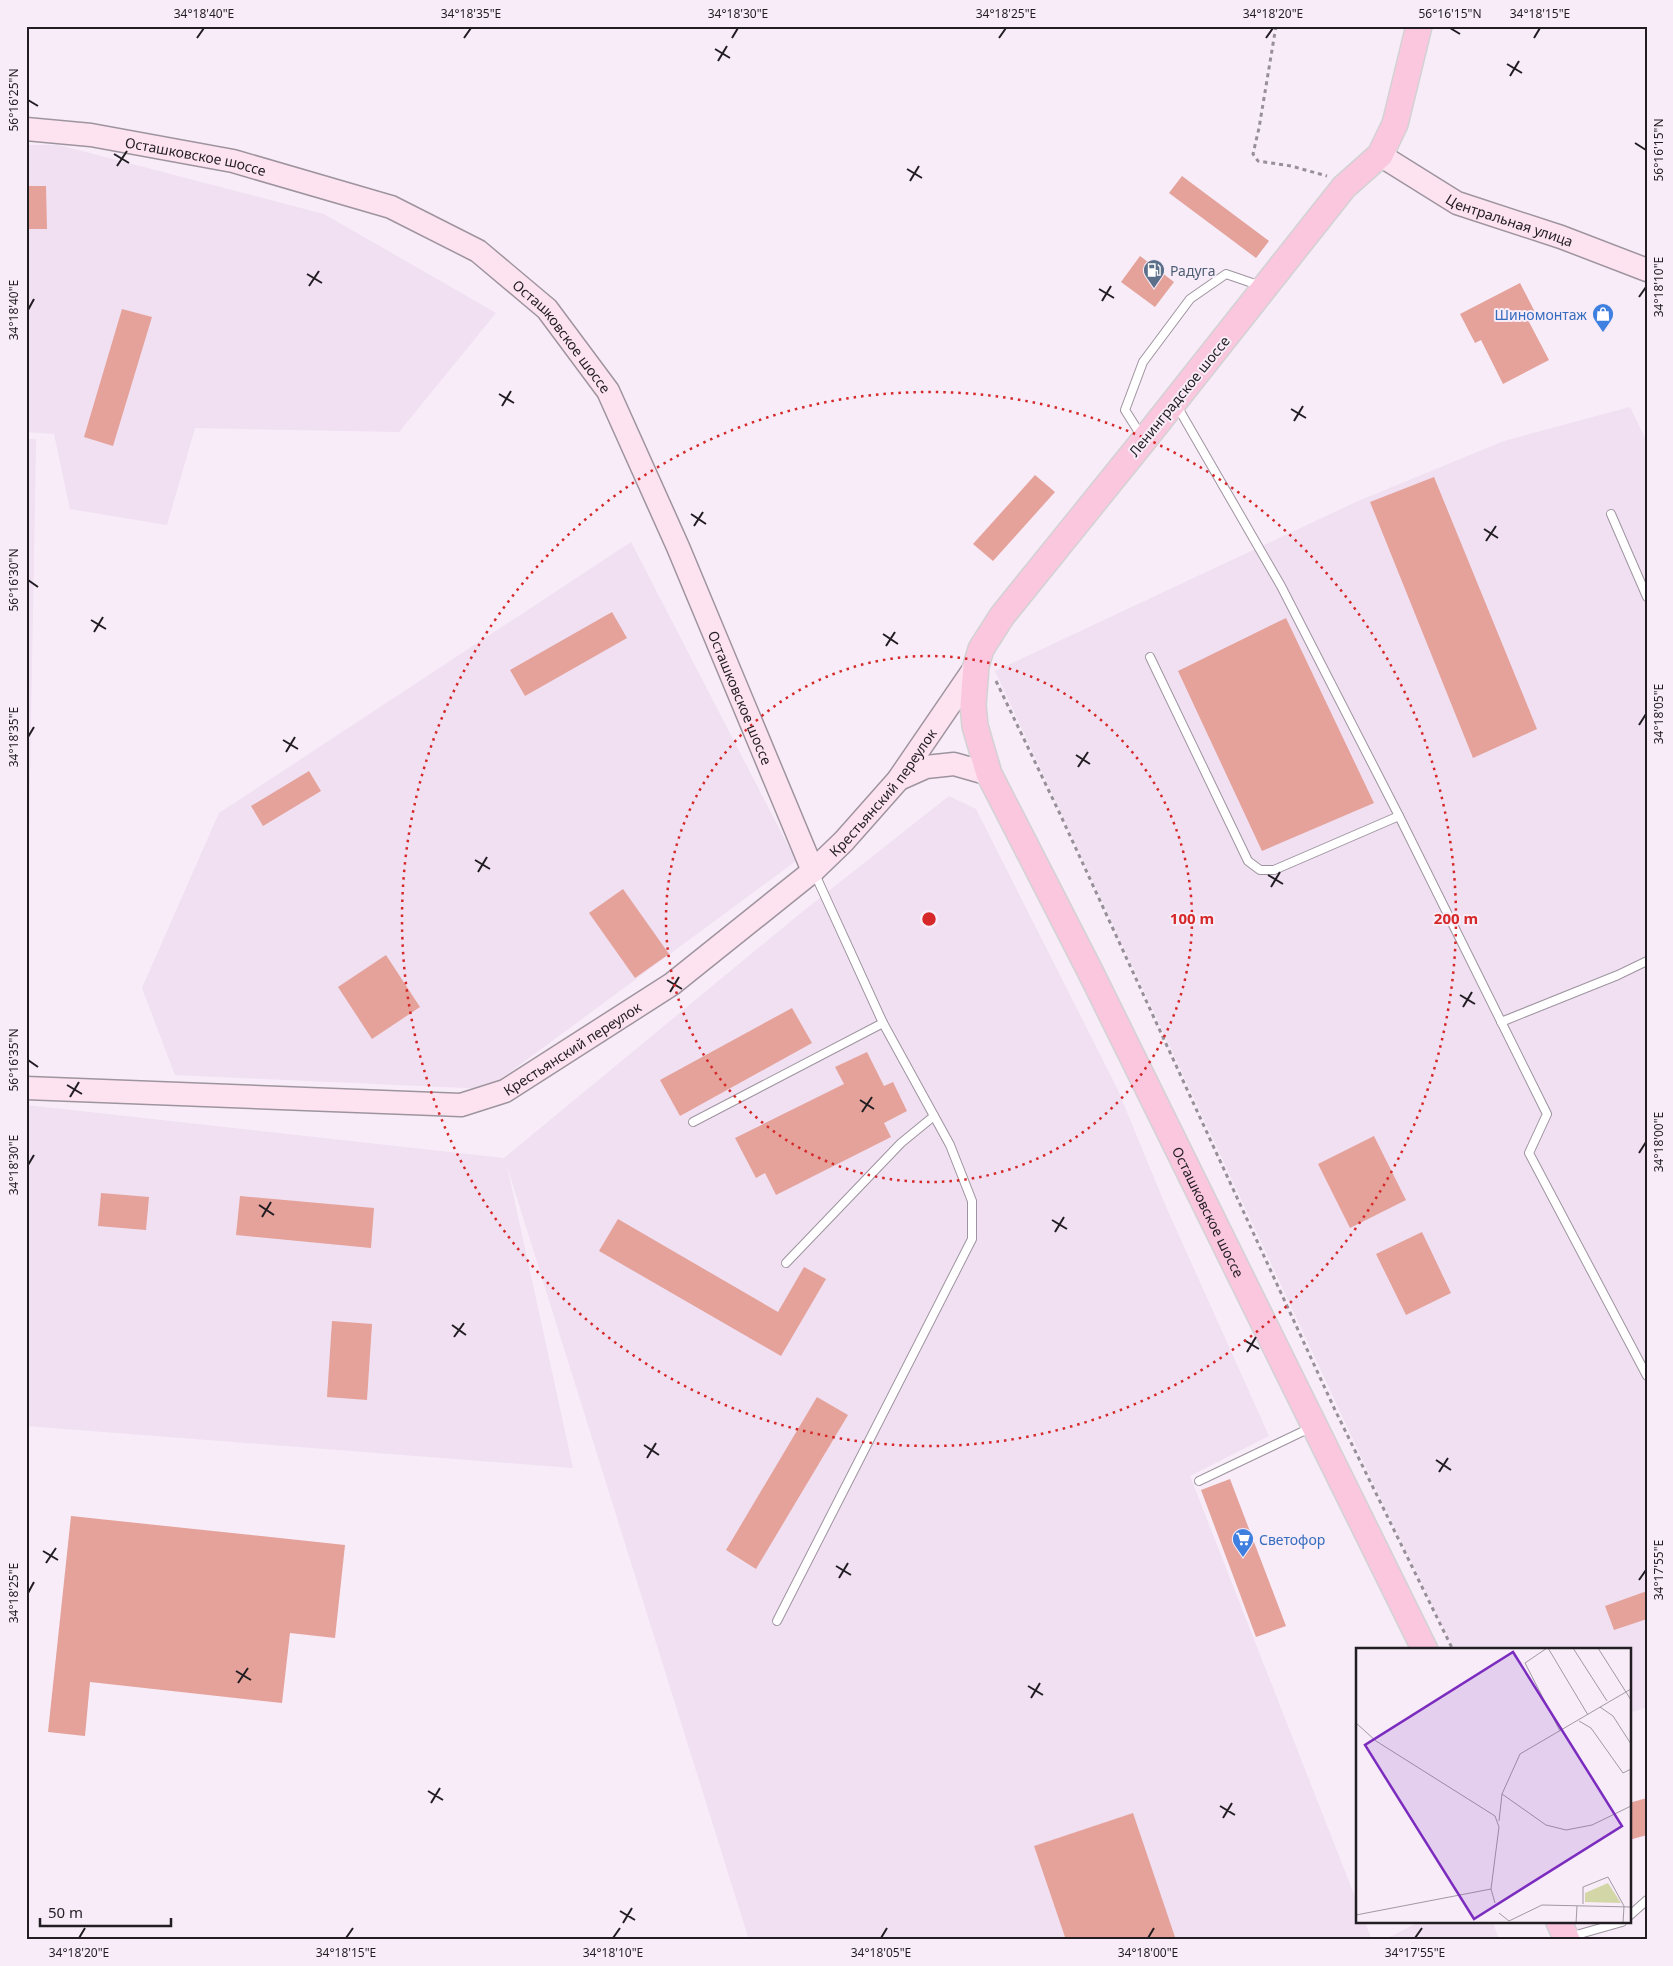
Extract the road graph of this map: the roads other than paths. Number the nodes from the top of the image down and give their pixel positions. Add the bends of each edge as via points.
1 (1419, 26) edge
2 (26, 129) edge
3 (1380, 155) junction
4 (1647, 270) edge
5 (1266, 288) junction
6 (1175, 402) junction
7 (1144, 440) junction
8 (1611, 514) dead end
9 (1647, 597) edge
10 (1150, 657) dead end
11 (979, 658) junction
12 (990, 774) junction
13 (898, 780) junction
14 (1399, 816) junction
15 (813, 870) junction
16 (1647, 961) edge
17 (884, 1022) junction
18 (1502, 1022) junction
19 (26, 1088) edge
20 (934, 1116) junction
21 (693, 1122) dead end
22 (786, 1263) dead end
23 (1647, 1376) edge
24 (1314, 1426) junction
25 (1199, 1481) dead end
26 (777, 1621) dead end
27 (1424, 1648) edge
28 (1647, 1900) edge
29 (1630, 1915) edge
30 (1611, 1924) edge
31 (1564, 1933) edge

1 - 3 main road, Ленинградское шоссе via 1395,124
2 - 15 street, Осташковское шоссе via 91,135 233,161 391,207 478,251 547,309 608,391 678,547
3 - 4 street, Центральная улица via 1457,203 1561,237
3 - 5 main road, Ленинградское шоссе via 1344,186
5 - 6 main road, Ленинградское шоссе
5 - 7 lane via 1226,274 1190,299 1143,362 1125,410
6 - 7 main road, Ленинградское шоссе
6 - 14 lane via 1282,586
7 - 11 main road, Ленинградское шоссе via 1002,616
8 - 9 lane
10 - 14 lane via 1248,861 1260,870 1274,870
11 - 12 main road, Ленинградское шоссе via 973,705 975,726
11 - 13 street, Крестьянский переулок
12 - 13 street via 954,764 926,767
12 - 24 main road, Осташковское шоссе
13 - 15 street, Крестьянский переулок via 844,841
14 - 18 lane
15 - 17 lane
15 - 19 street, Крестьянский переулок via 672,984 505,1090 461,1105
16 - 18 lane
17 - 20 lane
17 - 21 lane
18 - 23 lane via 1547,1114 1529,1153
20 - 22 lane via 901,1143
20 - 26 lane via 950,1145 972,1201 972,1239
24 - 25 lane
24 - 27 main road, Осташковское шоссе
28 - 29 lane
30 - 31 lane

